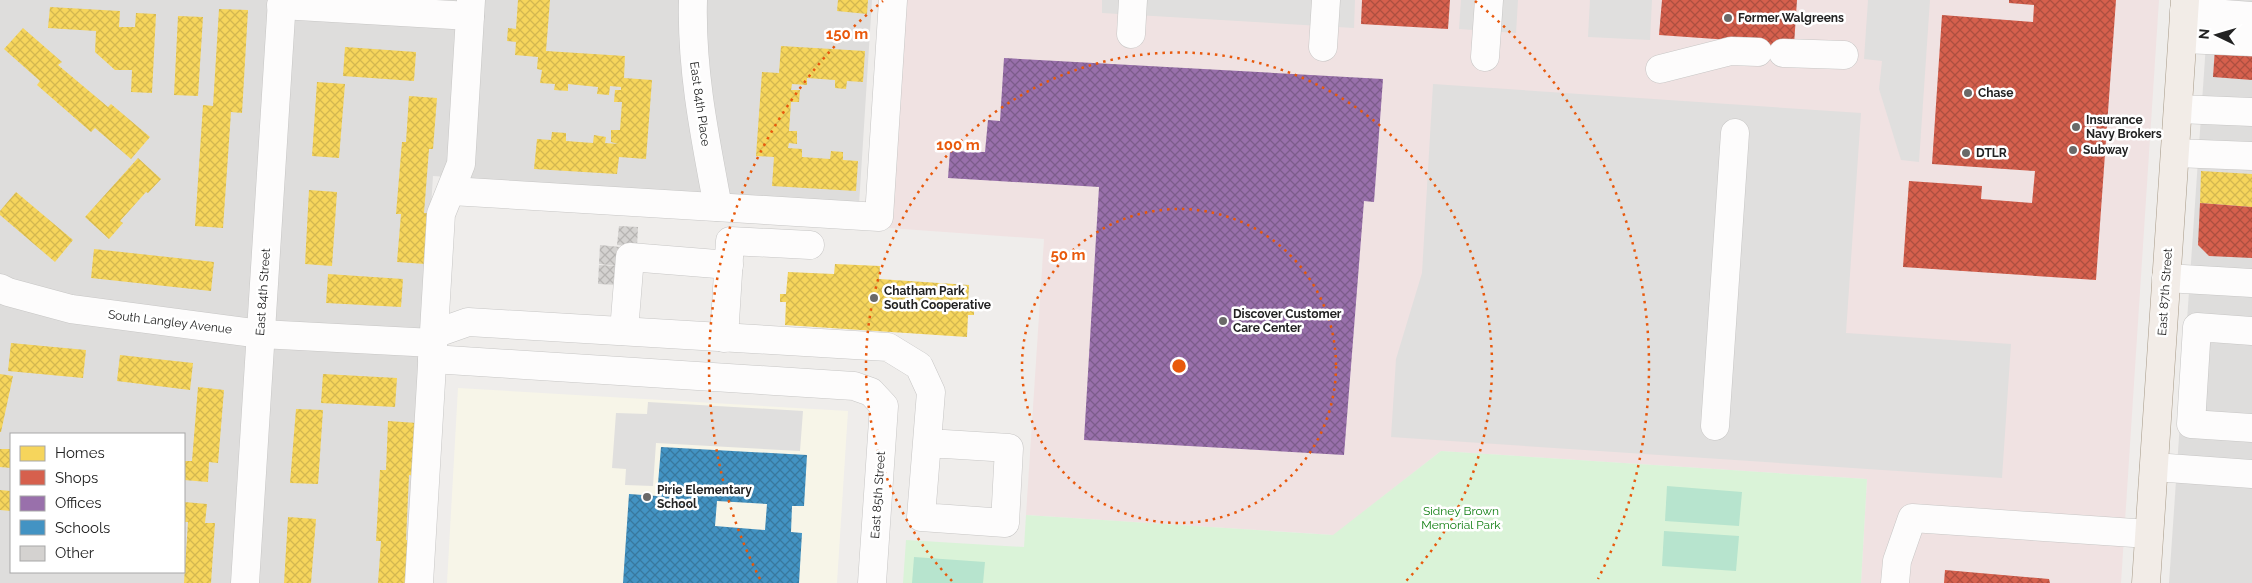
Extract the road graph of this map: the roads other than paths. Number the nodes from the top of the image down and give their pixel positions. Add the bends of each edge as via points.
1 (693, 0) edge
2 (892, 0) edge
3 (1134, 0) edge
4 (1326, 0) edge
5 (1489, 0) edge
6 (281, 2) edge
7 (2185, 6) edge
8 (470, 8) edge
9 (2252, 16) edge
10 (1131, 34) dead end
11 (2183, 39) junction
12 (2252, 42) edge
13 (1323, 47) dead end
14 (1844, 55) dead end
15 (1485, 57) dead end
16 (1660, 68) dead end
17 (2178, 109) junction
18 (2252, 112) edge
19 (1734, 133) dead end
20 (2175, 153) junction
21 (2252, 156) edge
22 (451, 191) junction
23 (718, 207) junction
24 (810, 246) dead end
25 (729, 264) junction
26 (2166, 278) junction
27 (2252, 283) edge
28 (0, 288) edge
29 (2252, 331) edge
30 (624, 332) junction
31 (260, 334) junction
32 (724, 338) junction
33 (433, 346) junction
34 (884, 406) joint
35 (1715, 426) dead end
36 (2252, 428) edge
37 (928, 443) dead end
38 (2154, 467) junction
39 (2252, 474) edge
40 (2149, 534) junction
41 (244, 583) edge
42 (418, 583) edge
43 (872, 583) edge
44 (1895, 583) edge
45 (2146, 583) edge

1 - 23 street, East 84th Place via 692,40 700,117
2 - 23 street via 878,217
3 - 10 street
4 - 13 street
5 - 15 street
6 - 8 street
6 - 31 street, East 84th Street
7 - 9 street
7 - 11 main road, East 87th Street
8 - 22 street via 461,164
11 - 12 street
11 - 17 main road, East 87th Street
14 - 16 street via 1731,51
17 - 18 street
17 - 20 main road, East 87th Street
19 - 35 street
20 - 21 street
20 - 26 main road, East 87th Street
22 - 23 street
22 - 33 street via 441,214
24 - 25 street via 730,241
25 - 30 street via 630,257
25 - 32 street
26 - 27 street
26 - 38 main road, East 87th Street
28 - 31 street, South Langley Avenue via 71,309
29 - 36 street via 2197,327 2191,424
30 - 32 street
30 - 33 street via 468,322
31 - 33 street, South Langley Avenue
31 - 41 street, East 84th Street
32 - 37 street via 888,348 919,366 931,392
33 - 34 street, South Langley Avenue via 854,386 870,392
33 - 42 street
34 - 43 street, East 85th Street
38 - 39 street
38 - 40 main road, East 87th Street
40 - 44 street via 1912,518 1897,561
40 - 45 main road, East 87th Street

